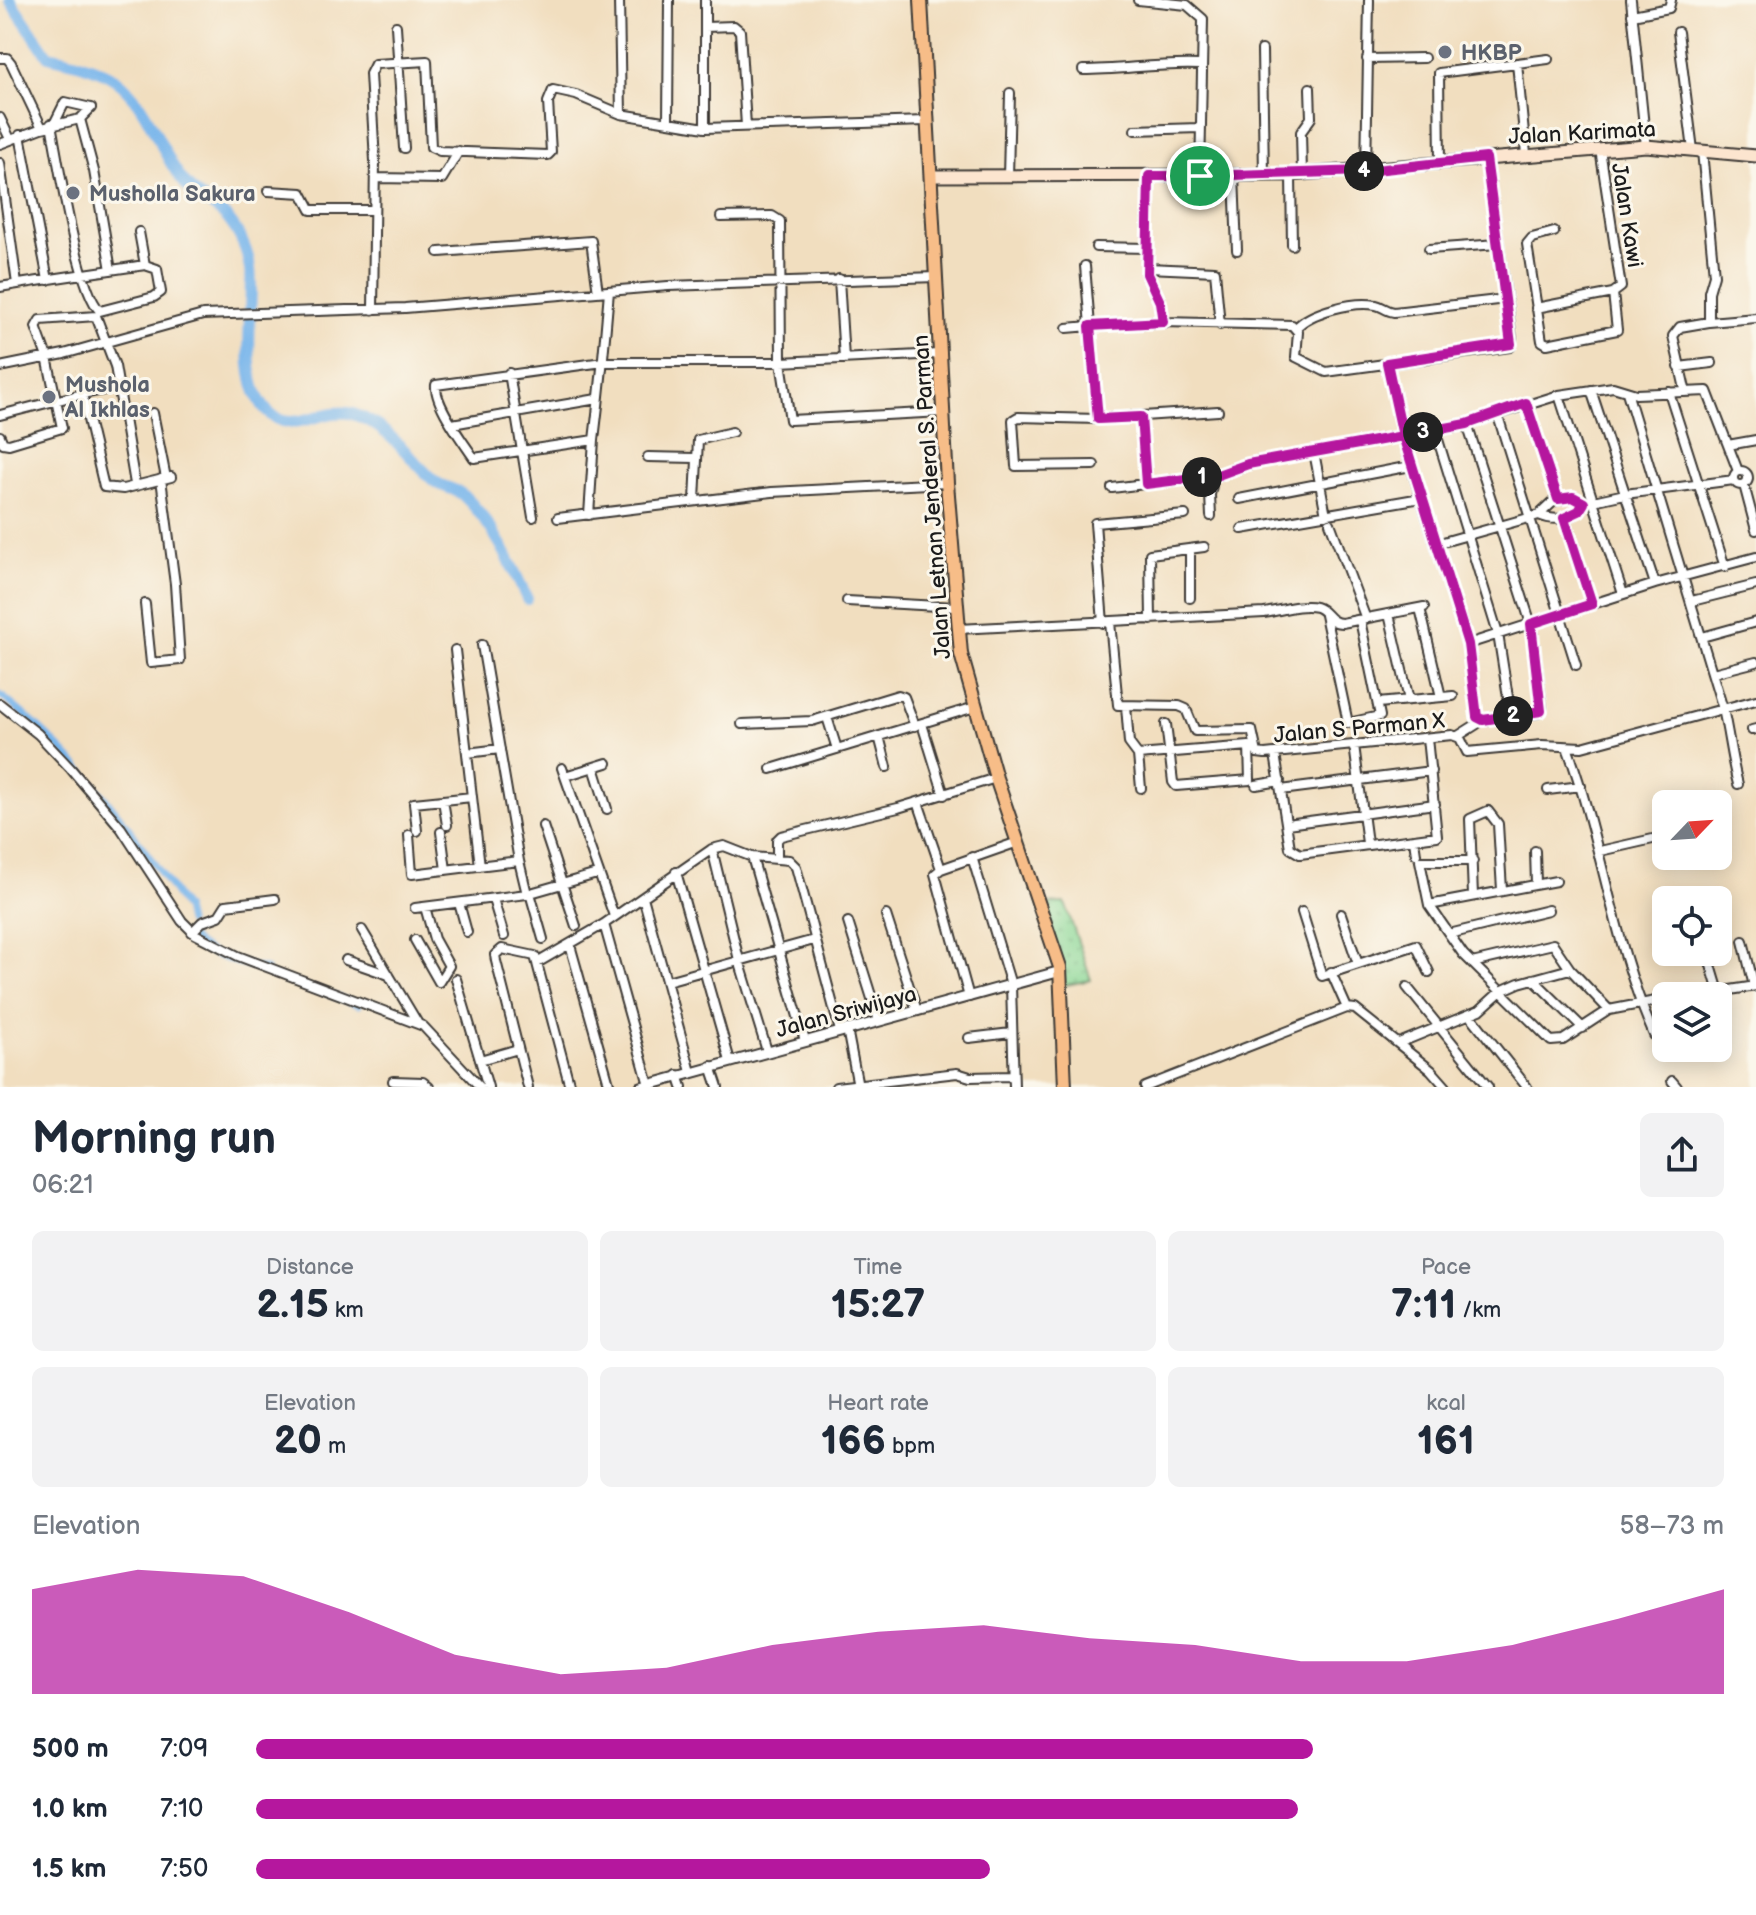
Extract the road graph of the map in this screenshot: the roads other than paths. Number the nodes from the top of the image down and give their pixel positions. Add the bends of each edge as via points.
1 (619, 0) edge
2 (669, 0) edge
3 (705, 0) edge
4 (921, 0) edge
5 (1138, 0) edge
6 (1369, 0) edge
7 (1631, 0) edge
8 (1671, 0) edge
9 (1632, 15) junction
10 (396, 26) dead end
11 (705, 27) junction
12 (1678, 32) dead end
13 (1262, 50) dead end
14 (0, 58) edge
15 (1424, 58) dead end
16 (1367, 59) junction
17 (1548, 59) dead end
18 (401, 63) junction
19 (1517, 63) junction
20 (1200, 65) junction
21 (1083, 70) dead end
22 (1310, 88) dead end
23 (1010, 93) dead end
24 (621, 114) junction
25 (0, 118) edge
26 (80, 119) junction
27 (668, 121) junction
28 (926, 121) junction
29 (49, 125) junction
30 (746, 126) junction
31 (705, 128) junction
32 (1199, 128) junction
33 (1135, 130) dead end
34 (20, 135) junction
35 (10, 139) junction
36 (0, 144) edge
37 (1646, 146) junction
38 (404, 148) dead end
39 (1600, 149) junction
40 (459, 151) junction
41 (1698, 151) junction
42 (1526, 154) junction
43 (1756, 156) edge
44 (1486, 158) junction
45 (0, 163) edge
46 (1440, 164) junction
47 (1366, 171) junction
48 (1264, 175) junction
49 (1296, 175) junction
50 (931, 176) junction
51 (1149, 176) junction
52 (1200, 176) junction
53 (1234, 176) junction
54 (1008, 177) junction
55 (375, 178) junction
56 (268, 191) dead end
57 (374, 210) junction
58 (721, 217) dead end
59 (139, 232) dead end
60 (1554, 232) dead end
61 (1498, 244) junction
62 (1292, 245) dead end
63 (1096, 247) dead end
64 (1148, 248) junction
65 (1429, 249) dead end
66 (1237, 250) dead end
67 (439, 252) dead end
68 (145, 265) junction
69 (1085, 266) dead end
70 (1148, 268) junction
71 (111, 270) junction
72 (82, 275) junction
73 (936, 277) junction
74 (839, 279) junction
75 (48, 280) junction
76 (779, 281) junction
77 (17, 284) junction
78 (0, 287) edge
79 (1617, 290) junction
80 (609, 291) junction
81 (598, 292) junction
82 (1506, 299) junction
83 (1536, 308) junction
84 (373, 310) junction
85 (1756, 318) edge
86 (1163, 322) junction
87 (1709, 322) junction
88 (1220, 325) junction
89 (1090, 326) junction
90 (1067, 328) dead end
91 (1296, 328) junction
92 (108, 341) junction
93 (939, 354) junction
94 (47, 357) junction
95 (844, 359) junction
96 (603, 362) junction
97 (781, 362) junction
98 (1387, 363) junction
99 (1712, 363) dead end
100 (0, 367) edge
101 (1679, 367) junction
102 (509, 373) junction
103 (119, 387) junction
104 (1685, 389) junction
105 (1591, 390) junction
106 (1627, 392) junction
107 (1669, 392) junction
108 (82, 394) junction
109 (1559, 395) junction
110 (597, 399) junction
111 (55, 401) junction
112 (1526, 403) junction
113 (1218, 411) dead end
114 (943, 412) junction
115 (153, 413) dead end
116 (515, 413) junction
117 (1497, 413) junction
118 (0, 415) edge
119 (1141, 417) junction
120 (1098, 419) junction
121 (452, 424) junction
122 (1467, 424) junction
123 (1435, 430) junction
124 (732, 432) dead end
125 (0, 436) edge
126 (1403, 436) junction
127 (594, 440) junction
128 (1756, 440) edge
129 (1728, 445) junction
130 (522, 452) junction
131 (1314, 452) junction
132 (648, 457) dead end
133 (695, 458) junction
134 (1094, 465) dead end
135 (1411, 466) junction
136 (1736, 475) junction
137 (1216, 476) junction
138 (166, 478) junction
139 (1749, 479) edge
140 (947, 483) junction
141 (1698, 483) junction
142 (135, 484) junction
143 (1146, 484) junction
144 (1320, 484) junction
145 (1112, 488) dead end
146 (1657, 490) junction
147 (1625, 494) junction
148 (1421, 498) junction
149 (1239, 499) dead end
150 (1558, 499) junction
151 (695, 500) junction
152 (1588, 502) junction
153 (1753, 509) edge
154 (589, 515) junction
155 (1185, 515) dead end
156 (1211, 516) dead end
157 (1534, 516) junction
158 (533, 517) dead end
159 (558, 518) dead end
160 (1564, 518) junction
161 (1328, 519) junction
162 (1499, 526) junction
163 (1242, 529) dead end
164 (1756, 530) edge
165 (1467, 535) junction
166 (1436, 544) junction
167 (1204, 547) dead end
168 (1190, 549) junction
169 (1756, 557) edge
170 (1725, 567) junction
171 (1685, 578) junction
172 (1655, 584) junction
173 (1756, 585) edge
174 (1623, 594) junction
175 (1190, 598) dead end
176 (847, 601) dead end
177 (1692, 601) junction
178 (145, 604) dead end
179 (1592, 604) junction
180 (956, 607) junction
181 (1325, 614) junction
182 (1389, 614) junction
183 (1561, 614) junction
184 (1363, 619) junction
185 (1151, 620) junction
186 (1106, 622) junction
187 (1756, 622) edge
188 (1531, 624) junction
189 (958, 629) junction
190 (1498, 634) junction
191 (1702, 637) junction
192 (1468, 644) junction
193 (482, 645) dead end
194 (455, 650) dead end
195 (1756, 662) edge
196 (1576, 665) dead end
197 (1713, 673) junction
198 (1453, 696) dead end
199 (1441, 697) junction
200 (1409, 700) junction
201 (1756, 700) edge
202 (1378, 703) junction
203 (0, 704) edge
204 (1126, 706) junction
205 (975, 707) junction
206 (1723, 709) junction
207 (1511, 716) junction
208 (827, 717) junction
209 (1479, 719) junction
210 (742, 724) dead end
211 (1166, 724) dead end
212 (918, 725) junction
213 (879, 736) junction
214 (1458, 736) junction
215 (1427, 738) junction
216 (1354, 745) junction
217 (1567, 747) junction
218 (500, 749) junction
219 (837, 749) junction
220 (1170, 752) junction
221 (467, 753) junction
222 (1275, 754) junction
223 (1138, 755) junction
224 (607, 763) dead end
225 (594, 767) junction
226 (887, 767) dead end
227 (771, 769) dead end
228 (1431, 771) junction
229 (996, 778) junction
230 (1358, 783) junction
231 (1738, 784) dead end
232 (1256, 785) dead end
233 (1280, 786) junction
234 (1581, 786) junction
235 (1141, 788) dead end
236 (1548, 790) dead end
237 (944, 795) junction
238 (472, 797) junction
239 (443, 800) junction
240 (918, 802) junction
241 (1435, 804) junction
242 (607, 809) dead end
243 (1361, 814) junction
244 (1287, 824) junction
245 (543, 826) dead end
246 (1652, 839) edge
247 (1414, 840) junction
248 (1018, 842) junction
249 (1367, 843) junction
250 (712, 849) junction
251 (1535, 851) dead end
252 (1600, 851) junction
253 (1416, 854) dead end
254 (752, 857) junction
255 (972, 857) junction
256 (777, 859) junction
257 (519, 861) junction
258 (1473, 861) junction
259 (480, 866) junction
260 (446, 870) junction
261 (676, 872) junction
262 (938, 872) junction
263 (597, 874) junction
264 (1556, 881) dead end
265 (563, 884) junction
266 (1536, 884) junction
267 (1502, 890) junction
268 (529, 894) junction
269 (1473, 896) junction
270 (643, 897) junction
271 (275, 899) dead end
272 (493, 899) junction
273 (459, 903) junction
274 (1429, 905) junction
275 (1548, 910) dead end
276 (1302, 912) dead end
277 (1341, 914) dead end
278 (886, 915) dead end
279 (614, 916) junction
280 (848, 922) dead end
281 (604, 924) junction
282 (576, 926) dead end
283 (362, 930) dead end
284 (192, 932) junction
285 (467, 932) dead end
286 (1449, 934) junction
287 (504, 936) dead end
288 (543, 939) dead end
289 (415, 940) dead end
290 (814, 940) junction
291 (1743, 941) dead end
292 (570, 945) junction
293 (778, 950) junction
294 (346, 960) dead end
295 (739, 960) junction
296 (537, 963) junction
297 (1472, 963) junction
298 (1358, 964) junction
299 (1570, 969) junction
300 (704, 971) junction
301 (1061, 971) junction
302 (1331, 972) junction
303 (1429, 972) dead end
304 (389, 975) junction
305 (456, 979) dead end
306 (1533, 979) junction
307 (667, 981) junction
308 (1011, 985) junction
309 (1755, 986) edge
310 (1407, 987) dead end
311 (1732, 990) edge
312 (1501, 991) junction
313 (969, 997) junction
314 (1652, 1001) edge
315 (1639, 1002) junction
316 (1347, 1008) junction
317 (1609, 1010) junction
318 (917, 1011) junction
319 (1470, 1015) junction
320 (879, 1021) junction
321 (417, 1023) junction
322 (1438, 1026) junction
323 (1583, 1028) junction
324 (844, 1030) junction
325 (1652, 1031) edge
326 (1011, 1033) junction
327 (969, 1038) dead end
328 (805, 1041) junction
329 (1399, 1043) junction
330 (518, 1049) junction
331 (767, 1051) junction
332 (480, 1060) junction
333 (730, 1061) junction
334 (711, 1066) junction
335 (691, 1072) junction
336 (678, 1075) junction
337 (1013, 1076) junction
338 (393, 1081) dead end
339 (858, 1085) edge
340 (645, 1086) edge
341 (429, 1087) edge
342 (480, 1087) edge
343 (488, 1087) edge
344 (528, 1087) edge
345 (570, 1087) edge
346 (610, 1087) edge
347 (682, 1087) edge
348 (718, 1087) edge
349 (836, 1087) edge
350 (1014, 1087) edge
351 (1065, 1087) edge
352 (1145, 1087) edge
353 (1446, 1087) edge
354 (1488, 1087) edge
355 (1527, 1087) edge

1 - 24 street
2 - 27 street
3 - 11 street
4 - 28 highway, Jalan Letnan Jenderal S. Parman
5 - 20 street via 1177,2 1199,13
6 - 16 street
7 - 9 street
8 - 9 street via 1669,8
9 - 37 street
10 - 18 street
11 - 30 street via 734,26 740,31
11 - 31 street
12 - 41 street
13 - 48 street
14 - 29 street via 11,63
15 - 16 street
16 - 47 street
17 - 19 street
18 - 38 street
18 - 40 street via 427,61 431,147
18 - 55 street via 371,67
19 - 42 street
19 - 46 street via 1439,73
20 - 21 street
20 - 32 street
22 - 49 street via 1311,118 1301,132
23 - 54 street
24 - 27 street
24 - 40 street via 553,90 548,102 550,154
25 - 35 street
26 - 29 street
26 - 29 street via 91,108 65,102
26 - 71 street
27 - 31 street
28 - 30 street
28 - 50 highway, Jalan Letnan Jenderal S. Parman
29 - 34 street
29 - 72 street
30 - 31 street
32 - 33 street
32 - 52 street
34 - 35 street
34 - 75 street
35 - 36 street
37 - 39 main road, Jalan Karimata
37 - 41 main road, Jalan Karimata
39 - 42 main road, Jalan Karimata
39 - 79 street, Jalan Kawi
40 - 55 street via 442,179
41 - 43 main road, Jalan Karimata
41 - 87 street via 1714,269
42 - 44 main road, Jalan Karimata
44 - 46 main road, Jalan Karimata
44 - 61 street
45 - 77 street
46 - 47 main road, Jalan Karimata
47 - 49 main road, Jalan Karimata
48 - 49 main road, Jalan Karimata
48 - 53 main road, Jalan Karimata
49 - 62 street
50 - 54 main road, Jalan Karimata
50 - 73 highway, Jalan Letnan Jenderal S. Parman
51 - 52 main road, Jalan Karimata
51 - 54 main road, Jalan Karimata
51 - 64 street
52 - 53 main road, Jalan Karimata
53 - 66 street
55 - 57 street
56 - 57 street via 302,193 311,210
57 - 84 street
58 - 76 street via 778,219
59 - 68 street
60 - 83 street via 1527,244
61 - 65 street
61 - 82 street
63 - 64 street
64 - 70 street
67 - 81 street via 591,241
68 - 71 street
68 - 72 street via 157,269 160,294 100,311
69 - 89 street
70 - 86 street
70 - 88 street via 1215,271
71 - 72 street
72 - 75 street
73 - 74 street
73 - 93 highway, Jalan Letnan Jenderal S. Parman
74 - 76 street
74 - 95 street
75 - 77 street
76 - 80 street
76 - 97 street
77 - 78 street
79 - 83 street
79 - 83 street, Jalan Kawi via 1617,330 1547,344 1541,339
80 - 81 street
80 - 96 street
81 - 84 street
82 - 91 street via 1394,312 1378,305 1325,310 1304,318
82 - 98 street via 1512,338 1507,348
84 - 92 street via 203,315
85 - 87 street
86 - 88 street
86 - 89 street
87 - 101 street via 1676,330
88 - 91 street
89 - 90 street
89 - 120 street
91 - 98 street via 1296,357 1323,371
92 - 94 street
92 - 94 street via 96,316 40,320 36,327
92 - 103 street
93 - 95 street
93 - 114 highway, Jalan Letnan Jenderal S. Parman
94 - 100 street
94 - 111 street
95 - 97 street
96 - 97 street
96 - 102 street
96 - 110 street
97 - 114 street via 788,416 794,422
98 - 126 street
99 - 101 street
101 - 104 street
102 - 116 street
102 - 121 street via 436,385
103 - 108 street
103 - 142 street
104 - 107 street
104 - 129 street via 1707,391
105 - 106 street via 1616,387
105 - 109 street
105 - 147 street
106 - 107 street
106 - 146 street
107 - 141 street
108 - 111 street
108 - 142 street via 104,487 115,490
109 - 112 street
109 - 152 street
110 - 116 street
110 - 127 street
111 - 118 street
111 - 125 street via 62,424 58,431 9,444
112 - 117 street
112 - 150 street
113 - 119 street
114 - 140 highway, Jalan Letnan Jenderal S. Parman
115 - 138 street
116 - 121 street
116 - 130 street
117 - 122 street
117 - 157 street
119 - 120 street
119 - 143 street
120 - 134 street via 1018,417 1012,431 1016,466
121 - 130 street via 477,459
122 - 123 street
122 - 162 street
123 - 126 street
123 - 165 street
124 - 133 street via 699,438
126 - 131 street
126 - 135 street
127 - 130 street
127 - 154 street
128 - 129 street
129 - 136 street
130 - 158 street
131 - 137 street via 1241,465
131 - 144 street
132 - 133 street
133 - 151 street
135 - 144 street
135 - 148 street
136 - 139 street
136 - 141 street
137 - 143 street
137 - 156 street
138 - 142 street
138 - 178 street via 180,660 151,663
139 - 153 street
140 - 151 street
140 - 180 highway, Jalan Letnan Jenderal S. Parman
141 - 146 street
141 - 170 street
143 - 145 street
144 - 149 street
144 - 161 street
146 - 147 street
146 - 171 street
147 - 152 street
147 - 172 street
148 - 161 street
148 - 166 street
150 - 152 street
150 - 157 street
151 - 154 street
152 - 160 street
152 - 174 street
153 - 164 street
154 - 159 street
155 - 186 street via 1095,523
157 - 160 street
157 - 162 street
157 - 183 street
160 - 179 street
161 - 163 street
161 - 184 street
162 - 165 street
162 - 188 street
165 - 166 street
165 - 190 street
166 - 192 street
167 - 168 street
168 - 175 street
168 - 185 street via 1148,556
169 - 170 street
170 - 171 street
171 - 172 street
171 - 177 street
172 - 174 street
173 - 177 street
174 - 179 street
176 - 180 street
177 - 191 street
179 - 183 street
180 - 189 highway, Jalan Letnan Jenderal S. Parman
181 - 184 street via 1335,623
181 - 185 street via 1310,606
181 - 202 street via 1348,723 1380,716
182 - 184 street
182 - 199 street via 1422,608
182 - 200 street
183 - 188 street
183 - 196 street
184 - 202 street
185 - 186 street
186 - 189 street
186 - 204 street via 1116,700
187 - 191 street
188 - 190 street
188 - 207 street via 1542,710
189 - 205 highway, Jalan Letnan Jenderal S. Parman
190 - 192 street
190 - 207 street
191 - 197 street
192 - 209 street
193 - 218 street
194 - 221 street
195 - 197 street
197 - 206 street
198 - 199 street
199 - 200 street
200 - 202 street
201 - 206 street, Jalan S Parman X
203 - 284 street via 38,734 121,828
204 - 222 street, Jalan S Parman X via 1179,706 1186,709 1195,731 1251,729 1257,753
204 - 223 street via 1129,743
205 - 212 street
205 - 229 highway, Jalan Letnan Jenderal S. Parman
206 - 217 street, Jalan S Parman X
206 - 231 street
207 - 209 street
208 - 210 street
208 - 212 street via 898,695
208 - 219 street
209 - 214 street
211 - 220 street
212 - 213 street
212 - 237 street
213 - 219 street
213 - 226 street
214 - 215 street, Jalan S Parman X
214 - 217 street, Jalan S Parman X via 1470,753
215 - 216 street, Jalan S Parman X
215 - 228 street
216 - 222 street, Jalan S Parman X
216 - 230 street
217 - 234 street
218 - 221 street
218 - 257 street
219 - 227 street
220 - 220 street via 1176,786 1251,778 1249,746
220 - 223 street
221 - 238 street
222 - 233 street
223 - 235 street
224 - 225 street
225 - 242 street
225 - 263 street via 563,772
228 - 230 street
228 - 241 street
229 - 237 street
229 - 248 highway, Jalan Letnan Jenderal S. Parman
230 - 233 street
230 - 243 street
232 - 233 street
233 - 244 street
234 - 236 street
234 - 252 street
237 - 240 street
238 - 239 street
238 - 259 street
239 - 260 street
239 - 260 street via 414,803 412,874
240 - 256 street via 781,836
240 - 262 street
241 - 243 street
241 - 247 street via 1438,834
243 - 244 street
243 - 249 street
244 - 249 street via 1294,852
245 - 265 street
246 - 252 street
247 - 249 street
247 - 253 street
248 - 255 street
248 - 301 highway, Jalan Letnan Jenderal S. Parman
250 - 254 street via 724,846
250 - 261 street
250 - 295 street
251 - 266 street
252 - 315 street via 1616,931
254 - 256 street
254 - 293 street
255 - 262 street
255 - 308 street
256 - 290 street via 796,867
257 - 259 street
257 - 268 street
258 - 267 street via 1470,817 1491,811 1498,824
258 - 269 street
258 - 274 street via 1420,861
259 - 260 street
261 - 270 street
261 - 300 street
262 - 313 street
263 - 265 street
263 - 279 street
264 - 266 street
265 - 268 street
265 - 282 street
266 - 267 street
267 - 269 street
268 - 272 street
268 - 288 street
269 - 274 street
270 - 279 street
270 - 307 street
271 - 284 street via 226,905 219,916
272 - 273 street
272 - 287 street
273 - 285 street
273 - 289 street via 420,907 449,966 439,982
274 - 286 street
275 - 286 street
276 - 302 street via 1322,976
277 - 298 street
278 - 318 street
279 - 281 street
280 - 320 street
281 - 292 street
281 - 340 street
283 - 304 street
284 - 321 street via 238,956
286 - 297 street
290 - 293 street
290 - 324 street
291 - 309 street
292 - 296 street
292 - 346 street
293 - 295 street
293 - 328 street
294 - 304 street
295 - 300 street
295 - 331 street
296 - 330 street via 529,952 502,949 495,955
296 - 345 street
297 - 299 street via 1550,943
297 - 312 street
298 - 302 street
298 - 303 street via 1416,945
299 - 306 street
299 - 317 street
300 - 307 street
300 - 333 street
301 - 308 street, Jalan Sriwijaya
301 - 351 highway, Jalan Letnan Jenderal S. Parman
302 - 316 street
304 - 321 street
305 - 332 street
306 - 312 street
306 - 323 street
307 - 335 street
308 - 313 street, Jalan Sriwijaya
308 - 326 street
309 - 311 street
310 - 322 street
312 - 319 street
312 - 323 street via 1551,1041
313 - 318 street, Jalan Sriwijaya
314 - 315 street
315 - 317 street
315 - 325 street
316 - 329 street
316 - 352 street
317 - 323 street
318 - 320 street, Jalan Sriwijaya
319 - 322 street
319 - 355 street
320 - 324 street, Jalan Sriwijaya
321 - 342 street via 438,1038
322 - 329 street
322 - 354 street
324 - 328 street, Jalan Sriwijaya
324 - 339 street
326 - 327 street
326 - 337 street
328 - 331 street, Jalan Sriwijaya
329 - 353 street
330 - 332 street
330 - 344 street
331 - 333 street, Jalan Sriwijaya
332 - 343 street
333 - 334 street, Jalan Sriwijaya
334 - 335 street, Jalan Sriwijaya
334 - 348 street
335 - 336 street, Jalan Sriwijaya
336 - 340 street, Jalan Sriwijaya
336 - 347 street
337 - 339 street via 957,1073
337 - 350 street
338 - 341 street
339 - 349 street

